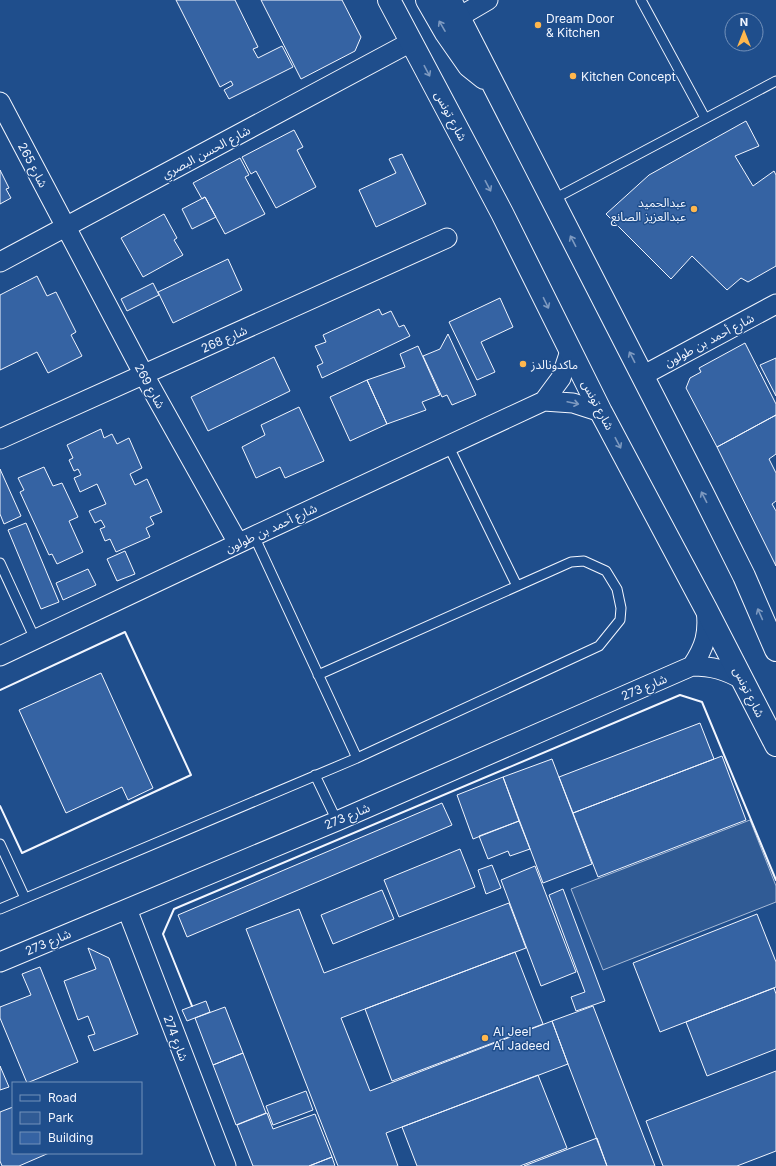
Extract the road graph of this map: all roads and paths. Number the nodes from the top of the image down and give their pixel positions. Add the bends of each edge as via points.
1 (389, 0) edge
2 (427, 0) edge
3 (488, 0) edge
4 (641, 0) edge
5 (454, 8) edge
6 (411, 42) junction
7 (776, 81) edge
8 (494, 86) junction
9 (0, 102) edge
10 (705, 118) junction
11 (552, 200) junction
12 (66, 227) junction
13 (447, 238) dead end
14 (0, 262) edge
15 (776, 304) edge
16 (570, 351) junction
17 (144, 375) junction
18 (642, 376) junction
19 (544, 401) junction
20 (601, 412) junction
21 (0, 439) edge
22 (448, 445) junction
23 (246, 540) junction
24 (0, 563) edge
25 (517, 586) junction
26 (706, 609) junction
27 (35, 640) junction
28 (776, 650) edge
29 (0, 656) edge
30 (692, 666) junction
31 (318, 675) junction
32 (743, 680) junction
33 (776, 745) edge
34 (357, 758) junction
35 (315, 775) junction
36 (337, 821) junction
37 (0, 844) edge
38 (25, 898) junction
39 (0, 909) edge
40 (126, 909) junction
41 (0, 962) edge
42 (226, 1166) edge

1 - 6 main road, شارع تونس
8 -> 2 main road via 469,66
3 - 5 street
4 - 10 lane
5 - 8 main road
6 - 12 street, شارع الحسن البصري
6 -> 16 main road, شارع تونس via 502,213
7 - 10 lane
8 - 11 main road
9 - 12 street, شارع 265
10 - 11 lane
18 -> 11 main road
12 - 14 street, شارع الحسن البصري
12 - 17 street, شارع 269
13 - 17 street, شارع 268
15 - 18 street, شارع أحمد بن طولون
16 - 19 street via 560,378
16 - 20 main road, شارع تونس
17 - 21 street, شارع 268
17 - 23 street, شارع 269
28 -> 18 main road via 740,569
19 -> 20 street, شارع أحمد بن طولون via 573,403
19 - 22 street, شارع أحمد بن طولون
20 -> 26 main road, شارع تونس
22 - 23 street, شارع أحمد بن طولون
22 - 25 lane
23 - 27 street, شارع أحمد بن طولون
23 - 31 lane
24 - 27 lane
25 - 31 lane
25 - 34 lane via 571,562 584,561 606,571 617,589 621,608 620,620 599,646
26 - 30 street via 706,640
26 - 32 main road, شارع تونس
27 - 29 street, شارع أحمد بن طولون
30 - 32 street, شارع 273 via 719,668
30 - 36 street, شارع 273
31 - 34 lane
32 - 33 main road, شارع تونس
34 - 35 lane
35 - 36 lane
35 - 38 lane
36 - 40 street, شارع 273
37 - 38 lane
38 - 39 lane
40 - 41 street, شارع 273
40 - 42 street, شارع 274

